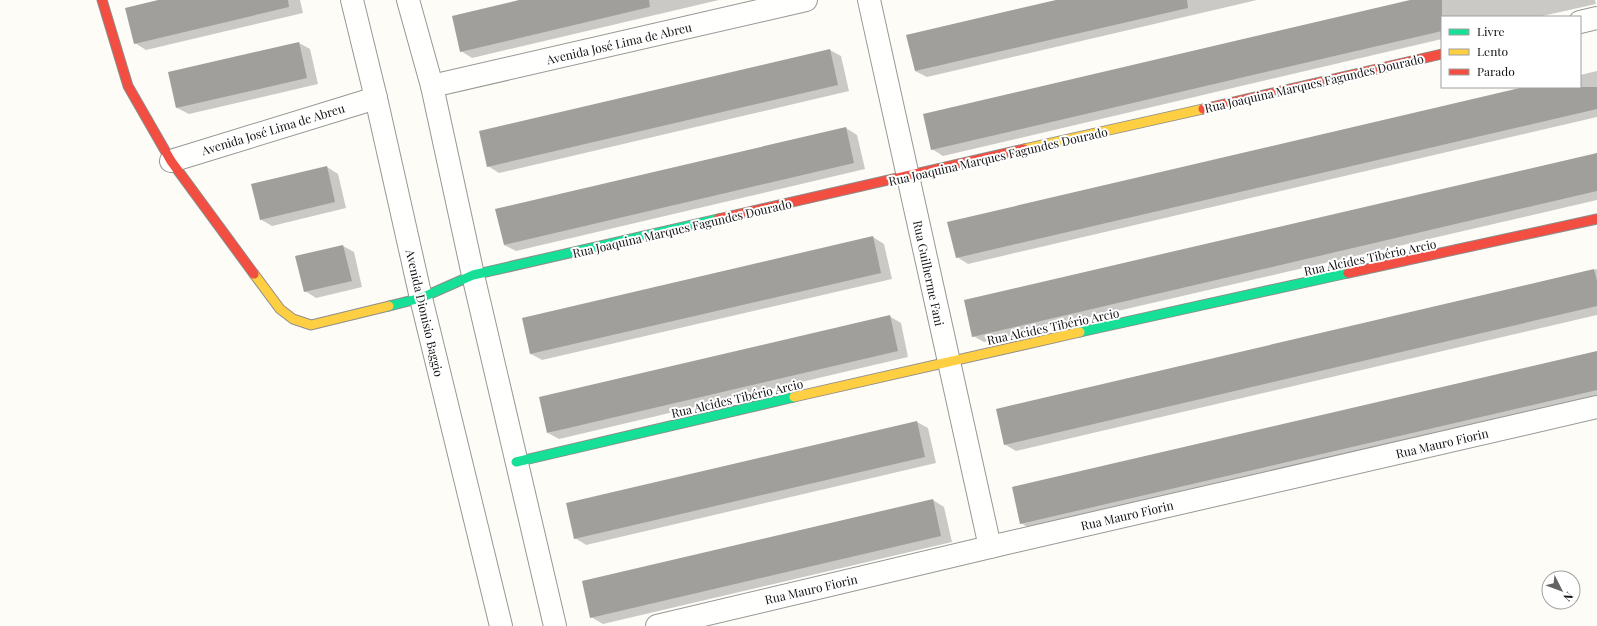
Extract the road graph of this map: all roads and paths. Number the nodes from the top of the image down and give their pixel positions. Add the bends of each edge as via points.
1 (102, 0) edge
2 (352, 0) edge
3 (408, 0) edge
4 (806, 0) edge
5 (869, 0) edge
6 (1597, 18) edge
7 (1581, 22) edge
8 (1441, 54) edge
9 (432, 86) junction
10 (376, 98) junction
11 (171, 161) junction
12 (908, 177) junction
13 (1597, 219) edge
14 (473, 275) junction
15 (421, 298) junction
16 (948, 361) junction
17 (1597, 407) edge
18 (516, 462) junction
19 (990, 546) junction
20 (501, 626) edge
21 (555, 626) edge
22 (657, 626) edge

1 - 11 street, Rua Joaquina Marques Fagundes Dourado via 128,86
2 - 10 street, Avenida Dionisio Baggio
3 - 9 street
4 - 9 street, Avenida José Lima de Abreu
5 - 12 street, Rua Guilherme Fani
6 - 7 street
8 - 12 street, Rua Joaquina Marques Fagundes Dourado
9 - 14 street
10 - 11 street, Avenida José Lima de Abreu
10 - 15 street, Avenida Dionisio Baggio
11 - 15 street, Rua Joaquina Marques Fagundes Dourado via 280,309 293,319 311,325
12 - 14 street, Rua Joaquina Marques Fagundes Dourado
12 - 16 street, Rua Guilherme Fani
13 - 16 street, Rua Alcides Tibério Arcio
14 - 15 street, Rua Joaquina Marques Fagundes Dourado
14 - 18 street
15 - 20 street, Avenida Dionisio Baggio
16 - 18 street, Rua Alcides Tibério Arcio
16 - 19 street, Rua Guilherme Fani
17 - 19 street, Rua Mauro Fiorin
18 - 21 street
19 - 22 street, Rua Mauro Fiorin

